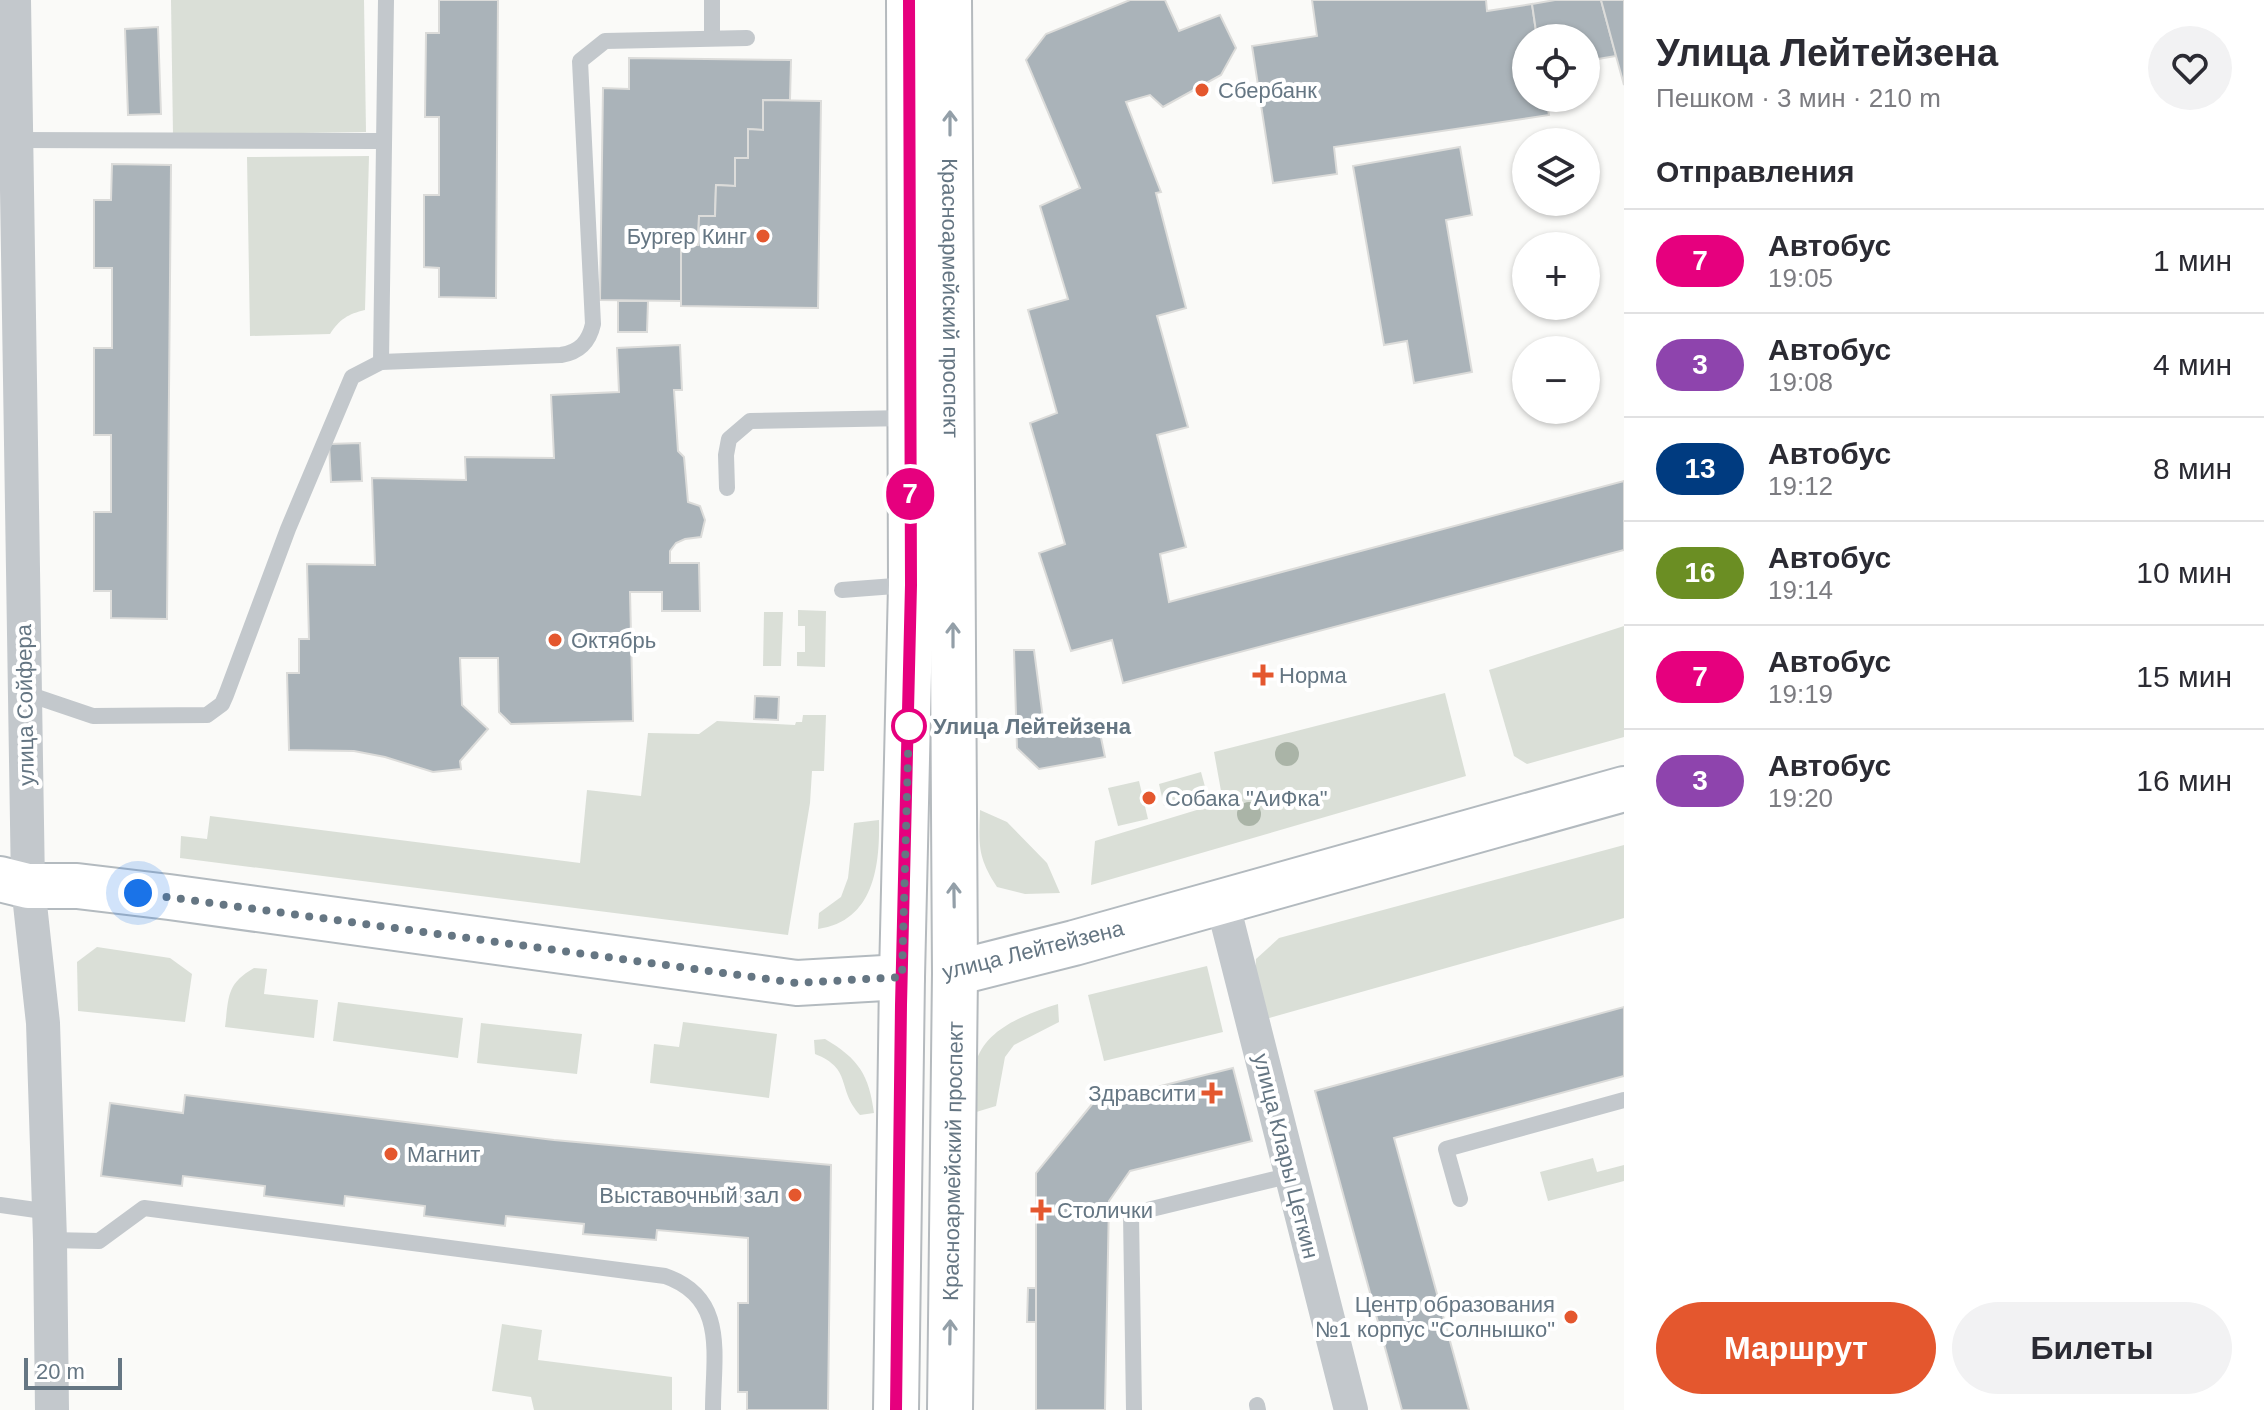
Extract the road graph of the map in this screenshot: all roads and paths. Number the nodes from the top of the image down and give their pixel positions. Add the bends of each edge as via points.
1 (14, 0) edge
2 (386, 0) edge
3 (712, 0) edge
4 (909, 0) edge
5 (949, 0) edge
6 (712, 38) junction
7 (747, 38) dead end
8 (16, 140) junction
9 (382, 141) junction
10 (381, 362) junction
11 (909, 418) junction
12 (727, 488) dead end
13 (911, 585) junction
14 (842, 590) dead end
15 (25, 693) junction
16 (1624, 789) edge
17 (14, 883) edge
18 (1222, 901) junction
19 (955, 973) junction
20 (902, 977) junction
21 (1624, 1100) edge
22 (1292, 1175) junction
23 (1460, 1199) dead end
24 (0, 1205) edge
25 (50, 1226) junction
26 (52, 1410) edge
27 (713, 1410) edge
28 (896, 1410) edge
29 (950, 1410) edge
30 (1134, 1410) edge
31 (1351, 1410) edge

1 - 8 street, улица Сойфера
2 - 9 lane
3 - 6 lane
4 - 11 main road, Красноармейский проспект
19 -> 5 main road, Красноармейский проспект
6 - 7 lane
6 - 10 lane via 605,41 580,61 593,324 579,349 561,355
8 - 9 lane
8 - 15 street, улица Сойфера via 17,570
9 - 10 lane
10 - 15 lane via 352,377 222,704 199,716 93,716
11 - 12 lane via 750,421 729,439
11 - 13 main road, Красноармейский проспект
13 - 14 lane
13 - 20 main road, Красноармейский проспект
15 - 17 street, улица Сойфера
16 - 18 main road, улица Лейтейзена
17 - 20 main road, улица Лейтейзена via 169,897 797,983
17 - 25 street, улица Сойфера via 43,1023
18 - 19 main road, улица Лейтейзена
18 - 22 street, улица Клары Цеткин
19 - 20 main road, улица Лейтейзена
29 -> 19 main road, Красноармейский проспект
20 - 28 main road, Красноармейский проспект
21 - 23 lane via 1446,1149
22 - 30 lane via 1131,1214
22 - 31 street, улица Клары Цеткин
24 - 25 lane
25 - 26 street, улица Сойфера
25 - 27 lane via 99,1241 144,1208 665,1276 692,1289 710,1314

